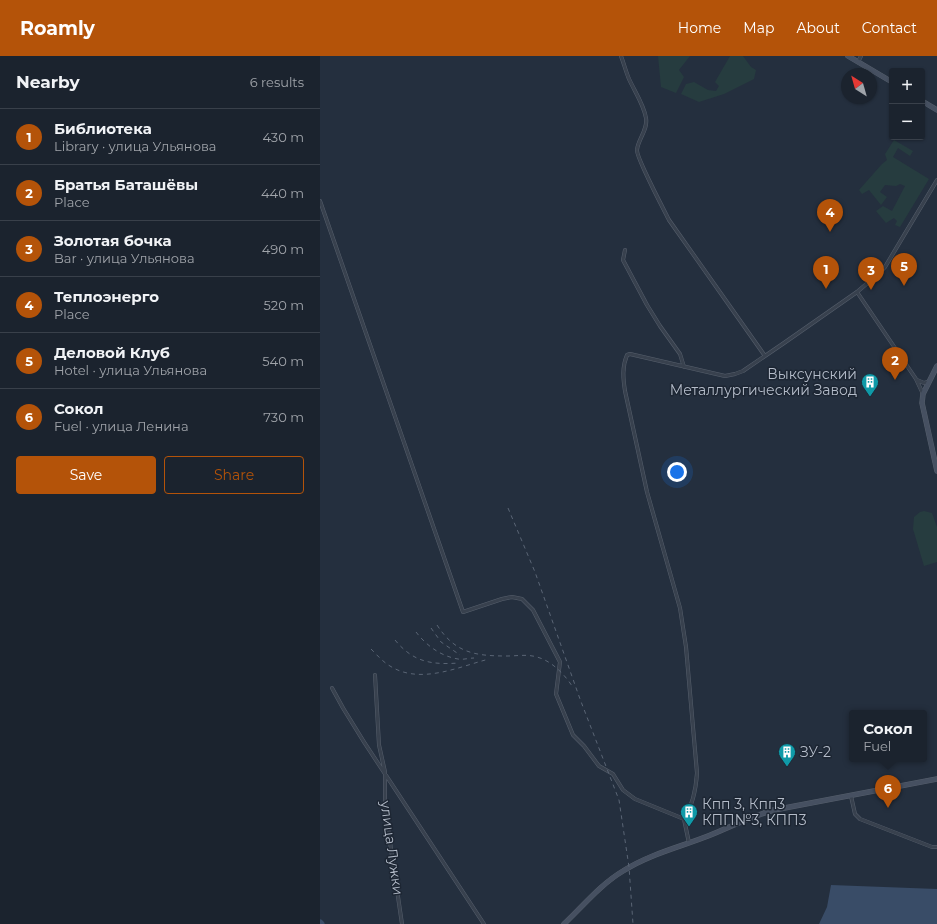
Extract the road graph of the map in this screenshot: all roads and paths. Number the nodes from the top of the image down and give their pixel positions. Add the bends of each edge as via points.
1 (621, 56) edge
2 (848, 56) edge
3 (861, 56) edge
4 (858, 62) junction
5 (889, 80) edge
6 (925, 102) edge
7 (937, 110) edge
8 (937, 180) edge
9 (320, 201) edge
10 (626, 250) dead end
11 (857, 292) junction
12 (765, 356) junction
13 (684, 366) junction
14 (937, 366) edge
15 (916, 379) junction
16 (928, 382) junction
17 (923, 394) junction
18 (937, 471) edge
19 (375, 675) dead end
20 (332, 688) dead end
21 (385, 772) junction
22 (937, 779) edge
23 (851, 796) junction
24 (684, 819) junction
25 (689, 843) junction
26 (937, 847) edge
27 (402, 924) edge
28 (484, 924) edge
29 (564, 924) edge

1 - 12 street via 646,120 637,152 662,207
2 - 4 street
3 - 4 street
4 - 5 street
6 - 7 street
8 - 11 street via 885,267
9 - 24 street via 463,612 502,599 522,599 533,610 560,662 556,694 573,735 599,766 613,774 628,794
10 - 13 street via 623,260 650,310 680,354
11 - 12 street
11 - 15 street
12 - 13 street via 743,371 726,376
13 - 24 street via 630,354 625,360 623,377 647,492 680,608 686,647 697,773 691,808
14 - 16 street
15 - 16 street
15 - 17 street
16 - 17 street
17 - 18 street via 922,403
19 - 21 street via 379,744
20 - 21 street
21 - 27 street, улица Лужки via 385,808
21 - 28 street
22 - 23 street
23 - 25 street via 761,814
23 - 26 street via 855,814 860,819
24 - 25 street
25 - 29 street via 657,854 622,872 604,885

